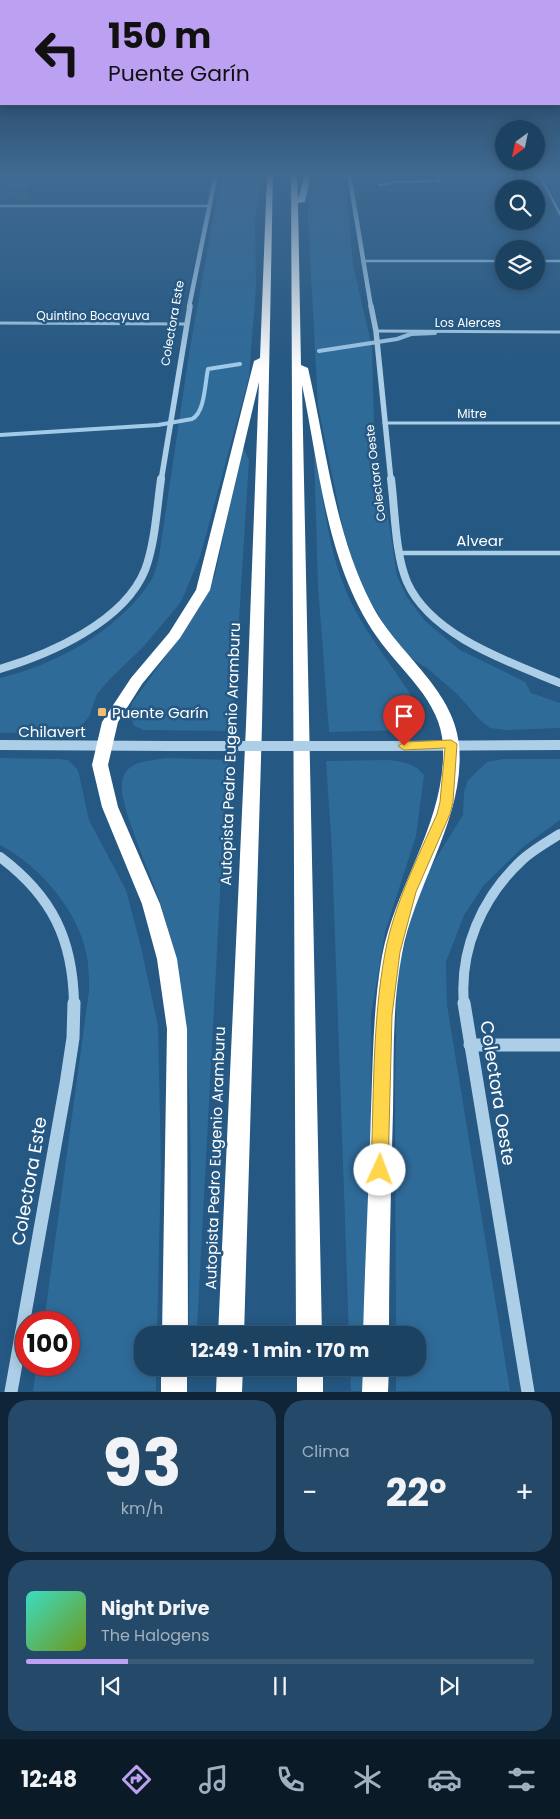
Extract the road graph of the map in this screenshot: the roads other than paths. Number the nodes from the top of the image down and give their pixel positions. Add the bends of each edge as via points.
1 (203, 239) edge
2 (268, 239) edge
3 (295, 239) edge
4 (296, 239) edge
5 (359, 239) edge
6 (295, 246) junction
7 (362, 261) junction
8 (495, 261) edge
9 (545, 261) edge
10 (560, 261) edge
11 (0, 323) edge
12 (186, 324) junction
13 (560, 332) edge
14 (376, 334) junction
15 (266, 335) junction
16 (297, 340) junction
17 (378, 349) joint
18 (384, 422) junction
19 (560, 423) edge
20 (400, 553) junction
21 (560, 553) edge
22 (0, 669) edge
23 (560, 683) edge
24 (451, 744) junction
25 (0, 745) edge
26 (104, 745) junction
27 (560, 745) edge
28 (560, 834) edge
29 (0, 857) edge
30 (470, 1045) junction
31 (560, 1045) edge
32 (175, 1326) edge
33 (232, 1326) edge
34 (309, 1326) edge
35 (376, 1326) edge
36 (174, 1376) edge
37 (230, 1376) edge
38 (310, 1376) edge
39 (376, 1376) edge
40 (11, 1392) edge
41 (174, 1392) edge
42 (229, 1392) edge
43 (310, 1392) edge
44 (375, 1392) edge
45 (528, 1392) edge

1 - 12 street, Colectora Este
2 - 15 highway, Autopista Pedro Eugenio Aramburu
3 - 6 highway
4 - 6 highway
5 - 7 street, Colectora Oeste
6 - 16 highway
7 - 8 street
7 - 14 street, Colectora Oeste
9 - 10 street
11 - 12 street, Quintino Bocayuva
12 - 22 street, Colectora Este via 144,572 110,614 84,632 57,648
13 - 14 street, Los Alerces
14 - 17 street, Colectora Oeste
15 - 26 highway via 202,590 175,635 136,681 110,722
15 - 33 highway, Autopista Pedro Eugenio Aramburu
16 - 24 highway via 338,530 359,592 383,636 427,685 442,712
16 - 34 highway
17 - 18 street, Colectora Oeste
18 - 19 street, Mitre
18 - 20 street, Colectora Oeste
20 - 21 street, Alvear
20 - 23 street, Colectora Oeste via 407,582 429,614 489,654
24 - 26 street, bridge
24 - 27 street
24 - 35 highway via 443,814 410,892 392,952 385,1015
25 - 26 street, Chilavert
26 - 32 highway via 100,765 110,807 150,904 166,959 177,1029
28 - 30 street, Colectora Oeste via 523,859 499,885 482,913 464,968 464,1002
29 - 40 street, Colectora Este via 19,870 47,900 60,928 71,968 74,1037
30 - 31 street
30 - 45 street, Colectora Oeste
36 - 41 highway
37 - 42 highway
38 - 43 highway
39 - 44 highway

